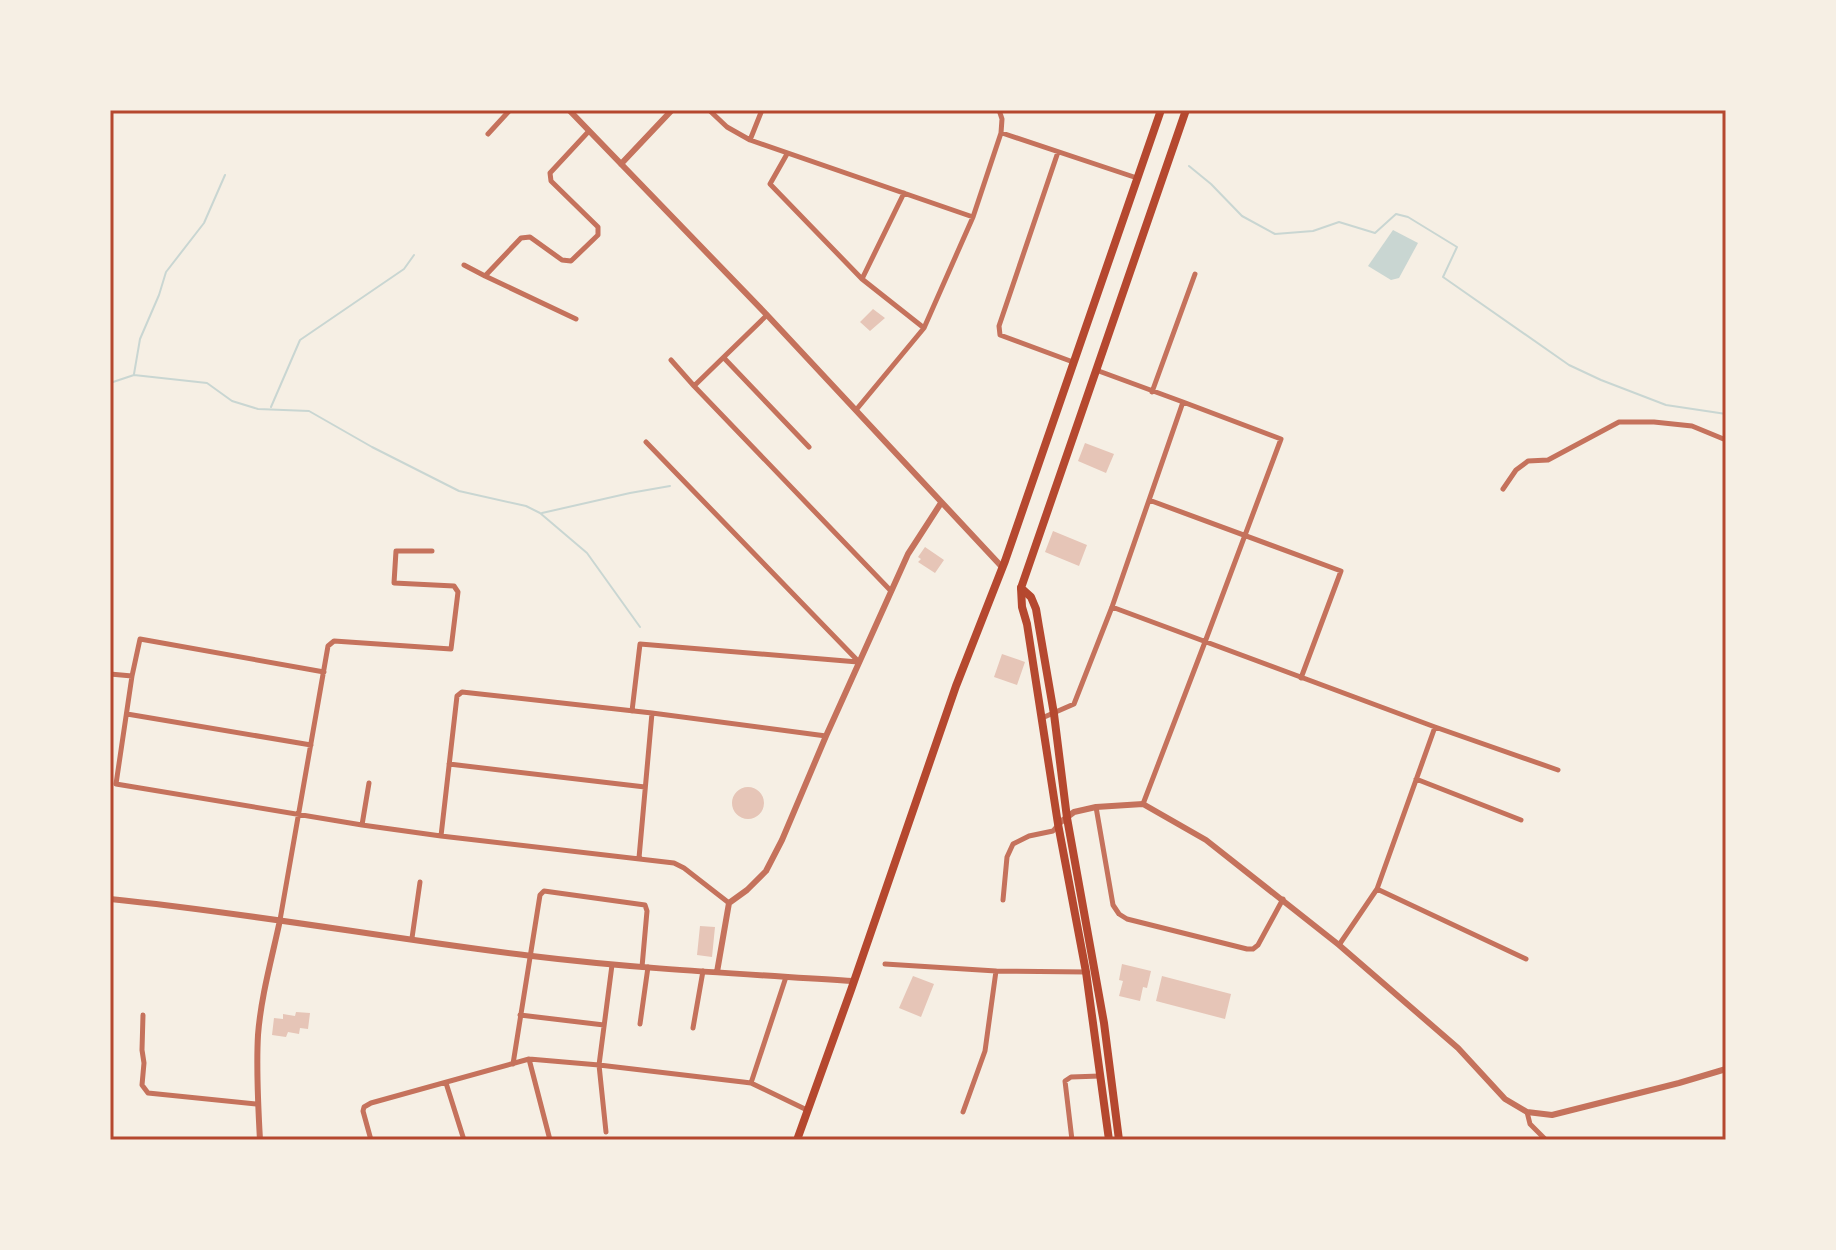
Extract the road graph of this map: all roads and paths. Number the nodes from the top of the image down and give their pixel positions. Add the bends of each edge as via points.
1 (510, 110) edge
2 (569, 110) edge
3 (672, 110) edge
4 (709, 110) edge
5 (762, 110) edge
6 (999, 110) edge
7 (1161, 110) edge
8 (1186, 110) edge
9 (589, 131) junction
10 (1001, 133) junction
11 (488, 134) dead end
12 (750, 140) junction
13 (1058, 152) junction
14 (787, 154) junction
15 (621, 164) junction
16 (1137, 178) junction
17 (904, 193) junction
18 (973, 217) junction
19 (464, 265) dead end
20 (1195, 274) dead end
21 (485, 276) junction
22 (862, 279) junction
23 (767, 315) junction
24 (576, 319) dead end
25 (924, 328) junction
26 (724, 358) junction
27 (671, 360) dead end
28 (1073, 362) junction
29 (1096, 370) junction
30 (694, 386) junction
31 (1152, 392) junction
32 (1183, 402) junction
33 (856, 410) junction
34 (1726, 440) edge
35 (646, 442) dead end
36 (809, 447) dead end
37 (1503, 489) dead end
38 (1149, 500) junction
39 (941, 503) junction
40 (1245, 535) junction
41 (432, 551) dead end
42 (1002, 567) junction
43 (1021, 588) junction
44 (891, 591) junction
45 (1112, 607) junction
46 (1205, 642) junction
47 (859, 662) junction
48 (324, 672) junction
49 (110, 674) edge
50 (132, 676) junction
51 (1301, 678) junction
52 (632, 711) junction
53 (652, 713) junction
54 (127, 714) junction
55 (1054, 714) junction
56 (1042, 718) junction
57 (1435, 727) junction
58 (826, 736) junction
59 (311, 745) junction
60 (449, 764) junction
61 (1558, 770) dead end
62 (1416, 779) junction
63 (369, 783) dead end
64 (645, 787) junction
65 (1143, 804) junction
66 (1096, 807) junction
67 (299, 816) junction
68 (1067, 818) junction
69 (1521, 820) dead end
70 (1058, 824) junction
71 (362, 825) junction
72 (441, 836) junction
73 (639, 858) junction
74 (420, 882) dead end
75 (1377, 889) junction
76 (110, 899) edge
77 (1283, 899) junction
78 (1003, 900) dead end
79 (729, 903) junction
80 (280, 920) junction
81 (412, 938) junction
82 (1339, 945) junction
83 (531, 956) junction
84 (1526, 959) dead end
85 (885, 964) dead end
86 (612, 965) junction
87 (645, 967) junction
88 (703, 971) junction
89 (996, 971) junction
90 (717, 972) junction
91 (1086, 972) junction
92 (786, 977) junction
93 (853, 981) junction
94 (143, 1015) dead end
95 (520, 1015) junction
96 (640, 1024) dead end
97 (604, 1025) junction
98 (693, 1028) dead end
99 (529, 1059) junction
100 (513, 1064) junction
101 (599, 1065) junction
102 (1726, 1069) edge
103 (1100, 1076) junction
104 (446, 1083) junction
105 (751, 1083) junction
106 (257, 1104) junction
107 (807, 1110) junction
108 (963, 1112) dead end
109 (1527, 1112) junction
110 (606, 1132) dead end
111 (260, 1140) edge
112 (371, 1140) edge
113 (464, 1140) edge
114 (550, 1140) edge
115 (797, 1140) edge
116 (1072, 1140) edge
117 (1109, 1140) edge
118 (1119, 1140) edge
119 (1546, 1140) edge

1 - 11 street
2 - 9 street
3 - 15 street
4 - 12 street
5 - 12 street
6 - 10 street
7 - 16 main road
8 - 29 main road
9 - 15 street
9 - 21 street via 550,173 551,181 598,227 598,235 571,261 530,237 521,238
10 - 13 street
10 - 18 street
12 - 14 street
13 - 16 street
13 - 28 street via 999,326 1000,335
14 - 17 street
14 - 22 street via 770,184
15 - 23 street
16 - 28 main road
17 - 18 street
17 - 22 street
18 - 25 street
19 - 21 street
20 - 31 street
21 - 24 street
22 - 25 street
23 - 26 street
23 - 33 street
25 - 33 street
26 - 30 street
26 - 36 street
27 - 30 street
28 - 42 main road
29 - 31 street
29 - 43 main road
30 - 44 street
31 - 32 street
32 - 38 street
32 - 40 street via 1281,439
33 - 39 street
34 - 37 street via 1692,426 1619,422 1548,460 1528,461
35 - 47 street
38 - 40 street
38 - 45 street
39 - 42 street
39 - 44 street
40 - 46 street
40 - 51 street via 1341,571
41 - 48 street via 396,551 394,583 454,586 458,592 451,649 334,641 328,646
42 - 93 main road
43 - 55 main road via 1036,609
43 - 56 main road
44 - 47 street
45 - 46 street
45 - 55 street via 1074,704
46 - 51 street
46 - 65 street
47 - 52 street via 640,644
47 - 58 street
48 - 50 street via 140,639
48 - 59 street
49 - 50 street
50 - 54 street
51 - 57 street
52 - 53 street
52 - 60 street via 462,692 457,696
53 - 58 street
53 - 64 street
54 - 59 street
54 - 67 street via 116,784
55 - 56 street
55 - 68 main road
56 - 70 main road
57 - 61 street
57 - 62 street
58 - 79 street via 766,871
59 - 67 street
60 - 64 street
60 - 72 street
62 - 69 street
62 - 75 street
63 - 71 street
64 - 73 street
65 - 66 street
65 - 77 street via 1206,840
66 - 68 street
66 - 77 street via 1113,905 1127,919 1253,949
67 - 71 street
67 - 80 street
68 - 70 street
68 - 118 main road
70 - 78 street via 1009,850
70 - 91 main road
71 - 72 street
72 - 73 street
73 - 79 street via 684,868
74 - 81 street
75 - 82 street
75 - 84 street
76 - 80 street
77 - 82 street
79 - 90 street
80 - 81 street
80 - 106 street via 258,1035
81 - 83 street
82 - 109 street via 1458,1048 1505,1099
83 - 86 street
83 - 87 street via 544,891 645,905
83 - 95 street
85 - 89 street
86 - 87 street
86 - 97 street
87 - 88 street
87 - 96 street
88 - 90 street
88 - 98 street
89 - 91 street
89 - 108 street via 985,1051
90 - 92 street
91 - 103 main road
92 - 93 street
92 - 105 street
93 - 107 main road
94 - 106 street via 142,1085 148,1093
95 - 97 street
95 - 100 street
97 - 101 street
99 - 100 street
99 - 101 street
99 - 114 street
100 - 104 street
101 - 105 street
101 - 110 street
102 - 109 street via 1552,1115
103 - 116 street via 1065,1081
103 - 117 main road
104 - 112 street via 364,1107
104 - 113 street
105 - 107 street
106 - 111 street
107 - 115 main road
109 - 119 street via 1530,1124

